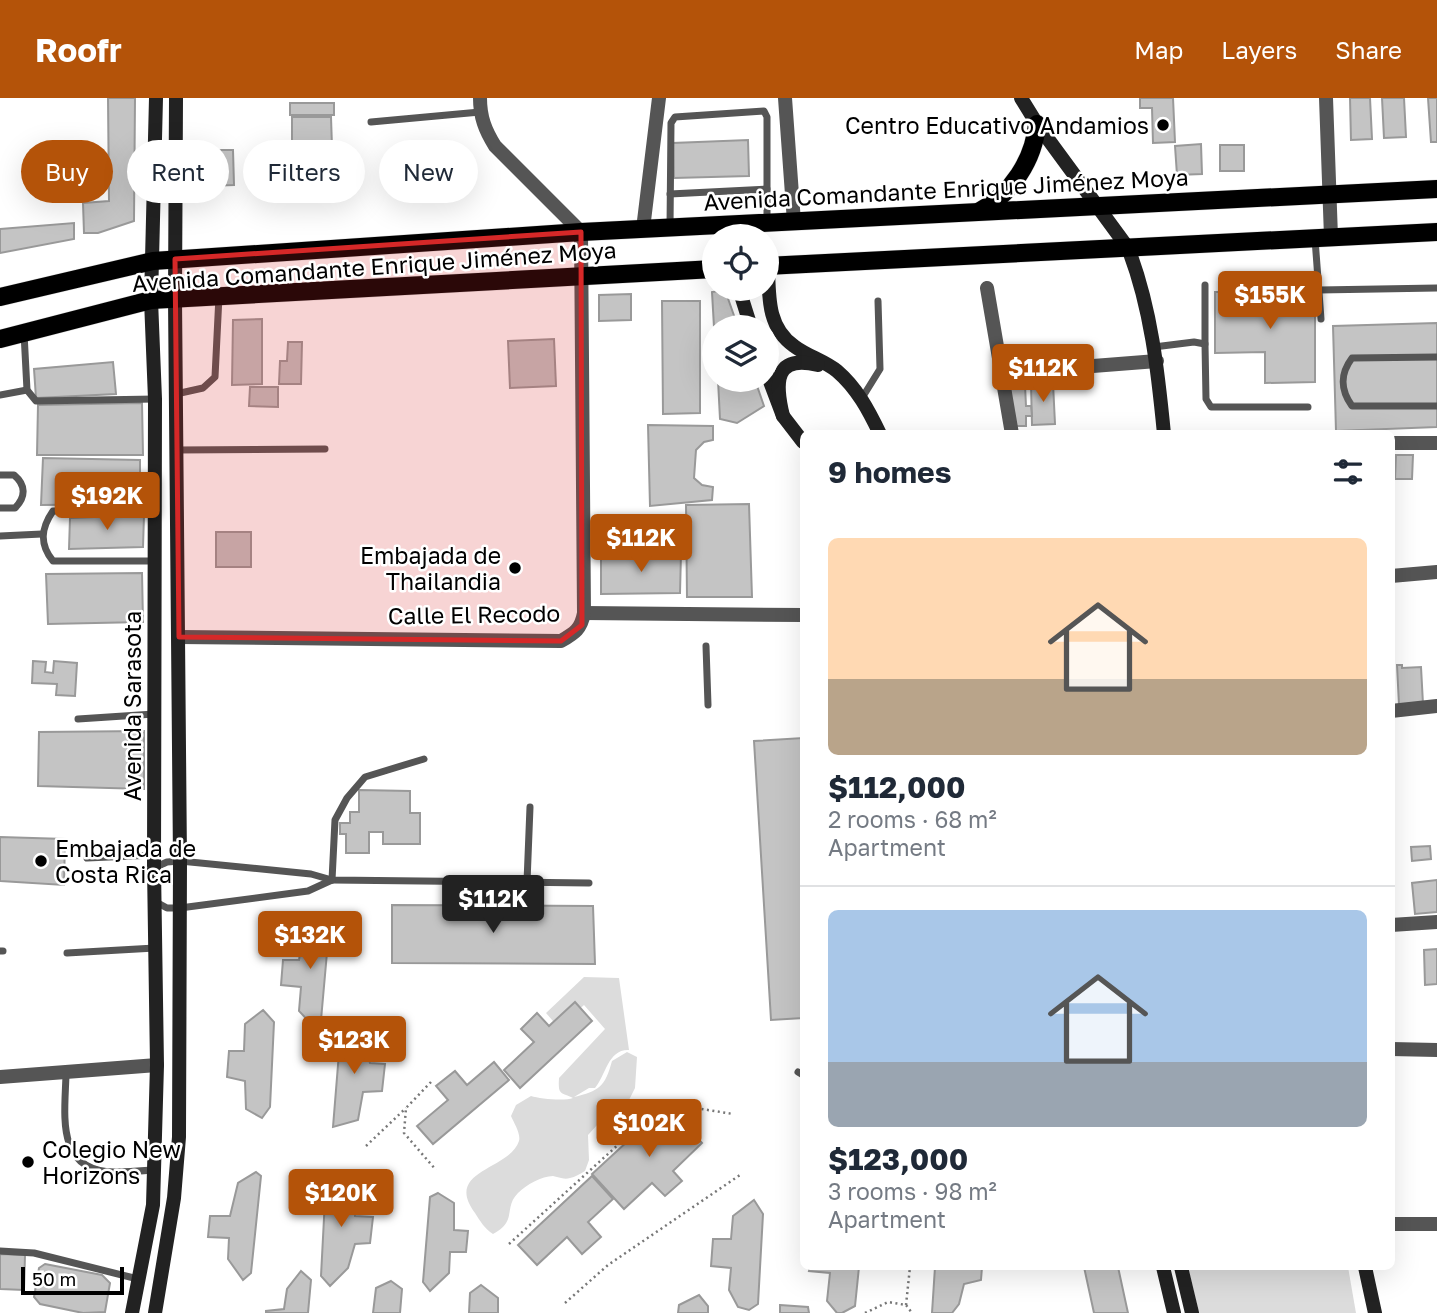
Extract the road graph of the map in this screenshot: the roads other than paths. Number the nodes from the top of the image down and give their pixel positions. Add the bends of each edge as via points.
1 (156, 98) edge
2 (176, 98) edge
3 (659, 98) edge
4 (785, 98) edge
5 (1021, 98) edge
6 (1326, 98) edge
7 (480, 105) edge
8 (370, 122) dead end
9 (1037, 124) junction
10 (1437, 189) edge
11 (767, 190) junction
12 (670, 194) junction
13 (1330, 194) junction
14 (1098, 206) junction
15 (977, 212) junction
16 (793, 222) junction
17 (767, 223) junction
18 (670, 228) junction
19 (643, 229) junction
20 (581, 232) junction
21 (1437, 232) edge
22 (1323, 238) junction
23 (1128, 248) junction
24 (175, 259) junction
25 (153, 261) junction
26 (779, 265) edge
27 (702, 270) edge
28 (582, 276) junction
29 (1205, 285) dead end
30 (987, 288) dead end
31 (1437, 288) edge
32 (1319, 290) junction
33 (219, 296) junction
34 (0, 298) edge
35 (175, 299) junction
36 (151, 300) junction
37 (770, 301) edge
38 (878, 301) dead end
39 (1321, 319) dead end
40 (24, 332) junction
41 (0, 339) edge
42 (1205, 344) junction
43 (1155, 354) junction
44 (1437, 356) edge
45 (836, 370) junction
46 (1002, 373) junction
47 (27, 390) junction
48 (774, 392) edge
49 (176, 394) junction
50 (0, 395) edge
51 (862, 398) junction
52 (155, 399) junction
53 (1437, 406) edge
54 (1308, 407) dead end
55 (783, 416) junction
56 (878, 430) edge
57 (1011, 430) edge
58 (1164, 430) edge
59 (800, 438) edge
60 (1395, 443) edge
61 (1437, 443) edge
62 (325, 449) dead end
63 (177, 450) junction
64 (0, 475) edge
65 (0, 508) edge
66 (154, 511) junction
67 (42, 534) junction
68 (0, 536) edge
69 (155, 561) junction
70 (1437, 572) edge
71 (1395, 576) edge
72 (584, 613) junction
73 (800, 615) edge
74 (179, 637) junction
75 (706, 646) dead end
76 (708, 705) dead end
77 (1437, 706) edge
78 (1395, 711) edge
79 (155, 714) junction
80 (78, 719) dead end
81 (424, 759) dead end
82 (530, 807) dead end
83 (87, 858) dead end
84 (180, 861) junction
85 (154, 862) junction
86 (332, 880) junction
87 (527, 883) junction
88 (589, 883) dead end
89 (155, 902) junction
90 (180, 908) junction
91 (1437, 922) edge
92 (1395, 925) edge
93 (156, 948) junction
94 (67, 953) dead end
95 (1395, 1049) edge
96 (1437, 1050) edge
97 (157, 1065) junction
98 (66, 1074) junction
99 (0, 1077) edge
100 (154, 1170) junction
101 (1395, 1224) edge
102 (1437, 1224) edge
103 (0, 1251) edge
104 (1164, 1270) edge
105 (1182, 1270) edge
106 (1366, 1270) edge
107 (139, 1279) junction
108 (132, 1313) edge
109 (155, 1313) edge
110 (1174, 1313) edge
111 (1192, 1313) edge
112 (1376, 1313) edge

1 - 25 main road, Avenida Sarasota
2 - 24 main road, Avenida Sarasota
3 - 19 street
4 - 16 street
5 - 9 main road
6 - 13 street
7 - 8 lane
7 - 20 street via 485,129 495,146
9 - 14 main road
9 - 15 main road via 1035,141 1017,177 994,204
10 - 13 main road, Avenida Comandante Enrique Jiménez Moya
11 - 12 lane
11 - 12 lane via 764,111 675,117 671,123
11 - 17 lane
12 - 18 lane
13 - 14 main road, Avenida Comandante Enrique Jiménez Moya
13 - 22 street
14 - 15 main road, Avenida Comandante Enrique Jiménez Moya
14 - 23 main road
15 - 16 main road, Avenida Comandante Enrique Jiménez Moya
16 - 17 main road, Avenida Comandante Enrique Jiménez Moya
17 - 18 main road, Avenida Comandante Enrique Jiménez Moya
18 - 19 main road, Avenida Comandante Enrique Jiménez Moya
19 - 20 main road, Avenida Comandante Enrique Jiménez Moya
20 - 24 main road, Avenida Comandante Enrique Jiménez Moya
20 - 28 street, Calle El Recodo
21 - 22 main road
22 - 23 main road
22 - 32 lane
23 - 26 main road
23 - 43 main road via 1137,269
24 - 25 main road, Avenida Comandante Enrique Jiménez Moya
24 - 35 main road, Avenida Sarasota
25 - 34 main road, Avenida Comandante Enrique Jiménez Moya
25 - 36 main road, Avenida Sarasota
27 - 28 main road, Avenida Comandante Enrique Jiménez Moya
28 - 33 main road, Avenida Comandante Enrique Jiménez Moya
28 - 72 street, Calle El Recodo
29 - 42 lane
30 - 46 street
31 - 32 lane
32 - 39 lane
33 - 35 main road, Avenida Comandante Enrique Jiménez Moya
33 - 49 lane via 215,377 203,388
35 - 36 main road, Avenida Comandante Enrique Jiménez Moya
35 - 49 main road, Avenida Sarasota
36 - 40 main road, Avenida Comandante Enrique Jiménez Moya
36 - 52 main road, Avenida Sarasota
37 - 45 main road via 776,328 793,345
38 - 51 lane via 880,369
40 - 41 main road, Avenida Comandante Enrique Jiménez Moya
40 - 47 lane
42 - 43 lane via 1194,342
42 - 54 lane via 1206,399 1211,407
43 - 46 street
43 - 58 main road
44 - 53 lane via 1352,358 1343,387 1352,406
45 - 51 main road
45 - 55 main road via 801,361 787,366 778,382
46 - 57 street
47 - 50 lane
47 - 52 lane via 36,401
48 - 55 main road
49 - 63 main road, Avenida Sarasota
51 - 56 main road
52 - 66 main road, Avenida Sarasota
55 - 59 main road
60 - 61 street
62 - 63 lane
63 - 74 main road, Avenida Sarasota
64 - 65 lane via 14,475 22,485 23,497 15,508
66 - 67 lane via 53,511
66 - 69 main road, Avenida Sarasota
67 - 68 lane
67 - 69 lane via 52,561
69 - 79 main road, Avenida Sarasota
70 - 71 street
72 - 73 street
72 - 74 street, Calle El Recodo via 577,633 561,641
74 - 84 main road, Avenida Sarasota
75 - 76 lane
77 - 78 street
79 - 80 lane
79 - 85 main road, Avenida Sarasota
81 - 86 lane via 365,777 347,799 335,820
82 - 87 lane
83 - 85 lane
84 - 85 lane
84 - 86 lane
84 - 90 main road, Avenida Sarasota
85 - 89 main road, Avenida Sarasota
86 - 87 lane
86 - 90 lane via 308,891
87 - 88 lane
89 - 90 lane
89 - 93 main road, Avenida Sarasota
90 - 109 main road, Avenida Sarasota via 179,1137
91 - 92 street
93 - 94 lane
93 - 97 main road, Avenida Sarasota
95 - 96 street
97 - 98 street
97 - 100 main road, Avenida Sarasota
98 - 99 street
98 - 100 lane via 64,1129 76,1157 83,1164 111,1172
100 - 107 main road, Avenida Sarasota via 153,1205
101 - 102 street
103 - 107 lane via 34,1253
104 - 110 main road
105 - 111 main road
106 - 112 main road
107 - 108 main road, Avenida Sarasota

